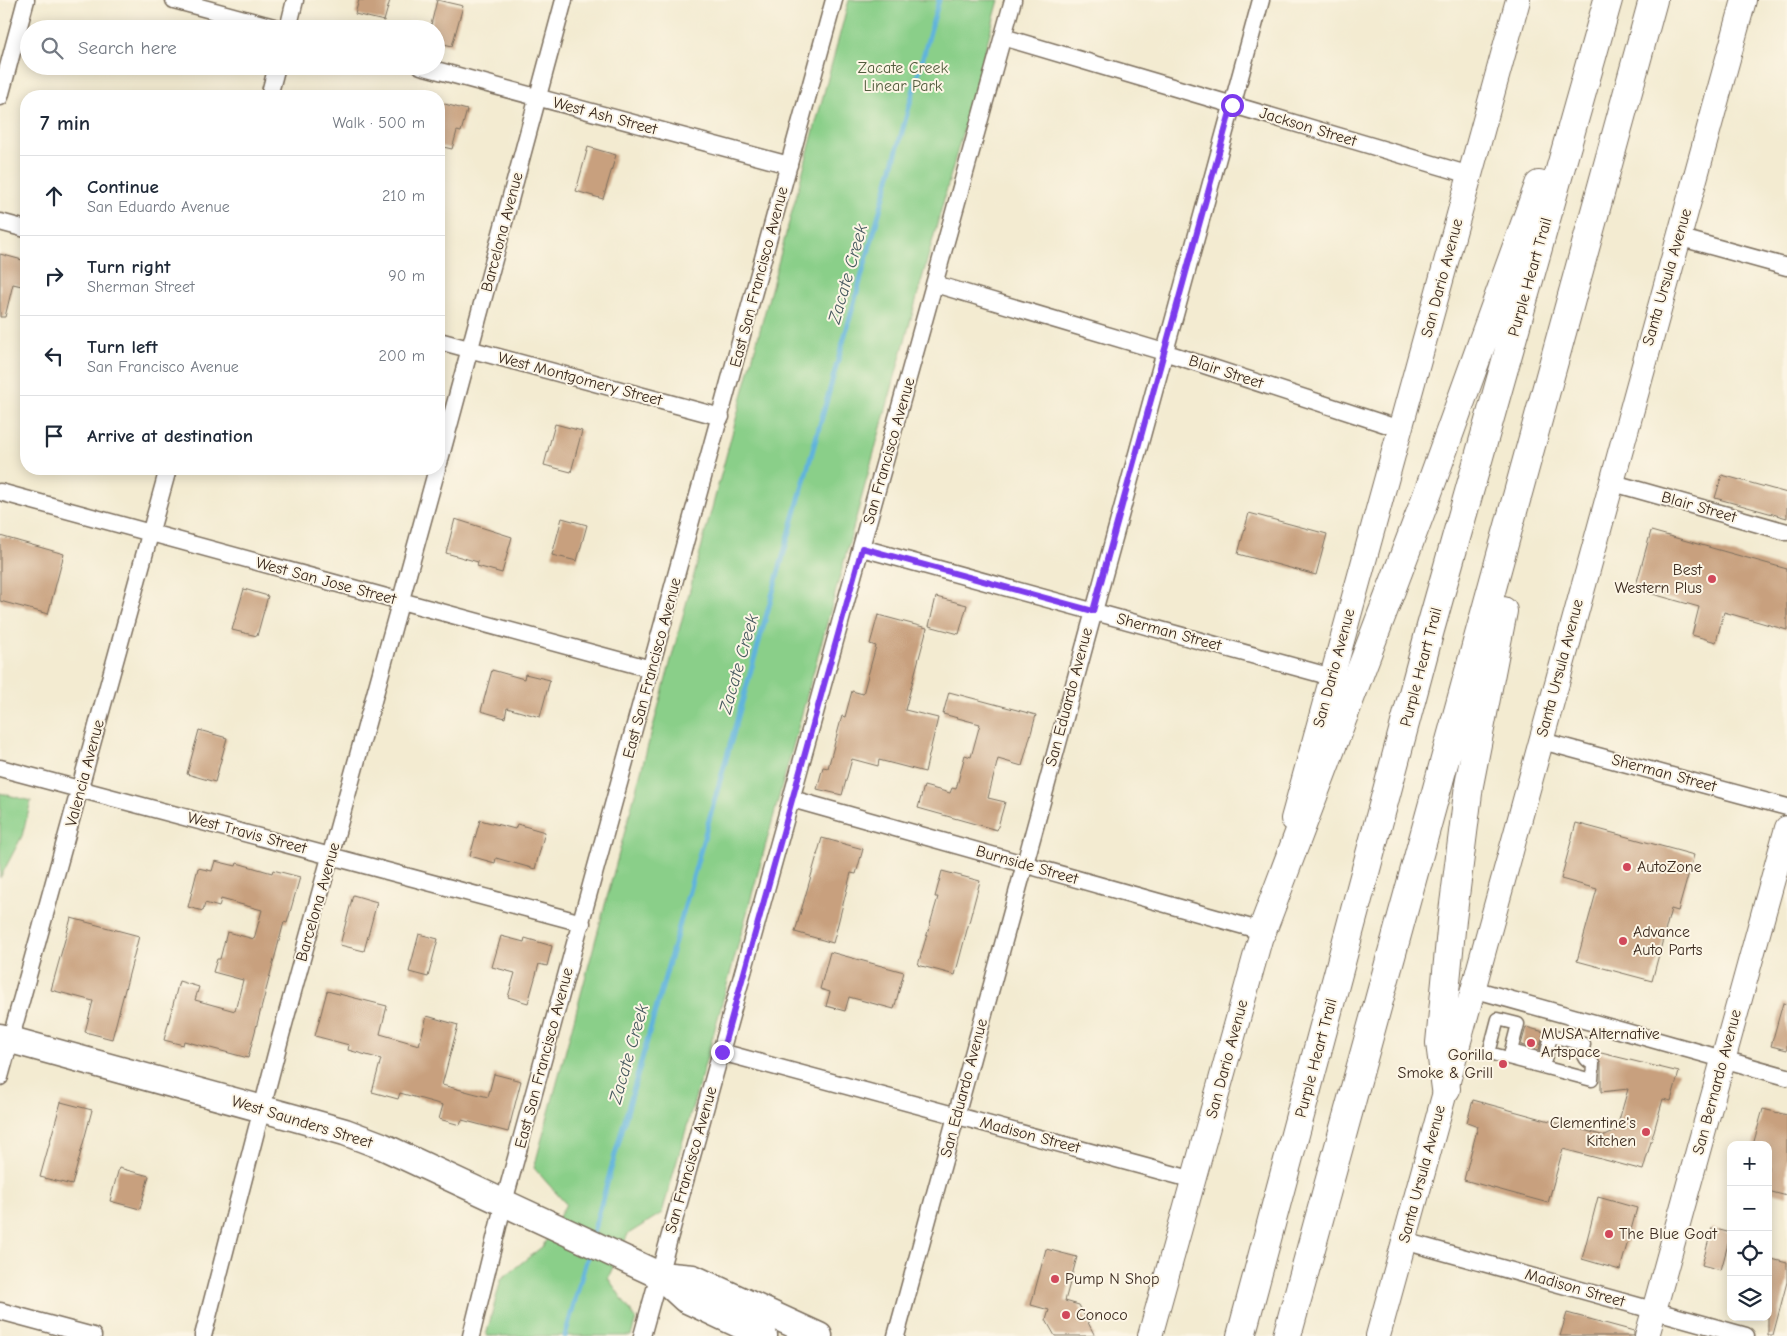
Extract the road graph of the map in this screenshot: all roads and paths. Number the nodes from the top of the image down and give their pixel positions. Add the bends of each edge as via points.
1 (26, 0) edge
2 (174, 0) edge
3 (295, 0) edge
4 (564, 0) edge
5 (834, 0) edge
6 (1013, 0) edge
7 (1261, 0) edge
8 (1518, 0) edge
9 (1607, 0) edge
10 (1653, 0) edge
11 (1744, 0) edge
12 (21, 20) edge
13 (248, 20) edge
14 (290, 20) edge
15 (20, 22) edge
16 (1003, 37) junction
17 (445, 73) edge
18 (275, 75) edge
19 (271, 90) edge
20 (0, 96) edge
21 (538, 98) junction
22 (1232, 105) junction
23 (789, 165) junction
24 (1470, 175) junction
25 (0, 222) edge
26 (20, 227) edge
27 (1678, 237) junction
28 (1787, 267) edge
29 (935, 284) junction
30 (445, 343) edge
31 (470, 349) junction
32 (1164, 352) junction
33 (1544, 399) junction
34 (721, 417) junction
35 (1400, 429) junction
36 (445, 441) edge
37 (166, 475) edge
38 (435, 475) edge
39 (1610, 482) junction
40 (0, 492) edge
41 (1787, 532) edge
42 (150, 533) junction
43 (862, 548) junction
44 (401, 601) junction
45 (1093, 611) junction
46 (651, 669) junction
47 (1332, 677) junction
48 (1542, 740) junction
49 (0, 768) edge
50 (81, 789) junction
51 (792, 799) junction
52 (1787, 807) edge
53 (1787, 828) edge
54 (331, 856) junction
55 (1024, 864) junction
56 (582, 923) junction
57 (1262, 931) junction
58 (1473, 989) junction
59 (1551, 1036) joint
60 (5, 1039) edge
61 (722, 1052) junction
62 (1724, 1059) junction
63 (0, 1077) edge
64 (1787, 1077) edge
65 (1446, 1089) junction
66 (263, 1108) junction
67 (957, 1116) junction
68 (1194, 1180) junction
69 (504, 1202) junction
70 (1404, 1241) junction
71 (659, 1275) junction
72 (1654, 1310) junction
73 (0, 1311) edge
74 (1151, 1335) edge
75 (93, 1336) edge
76 (203, 1336) edge
77 (470, 1336) edge
78 (642, 1336) edge
79 (764, 1336) edge
80 (820, 1336) edge
81 (896, 1336) edge
82 (1241, 1336) edge
83 (1288, 1336) edge
84 (1378, 1336) edge
85 (1648, 1336) edge
86 (1746, 1336) edge

1 - 12 street
2 - 13 street
3 - 14 street
4 - 21 street, Barcelona Avenue
5 - 23 street, East San Francisco Avenue
6 - 16 street, San Francisco Avenue
7 - 22 street, San Eduardo Avenue
8 - 24 main road, San Dario Avenue
9 - 57 highway via 1426,498
9 - 82 highway, Purple Heart Trail via 1430,630
10 - 33 highway
11 - 27 main road, Santa Ursula Avenue
15 - 20 street
16 - 22 street, Jackson Street
16 - 29 street, San Francisco Avenue
17 - 21 street, West Ash Street
18 - 19 street
21 - 23 street, West Ash Street
21 - 31 street, Barcelona Avenue
22 - 24 street, Jackson Street
22 - 32 street, San Eduardo Avenue
23 - 34 street, East San Francisco Avenue
24 - 35 main road, San Dario Avenue
25 - 26 street
27 - 28 street
27 - 39 main road, Santa Ursula Avenue
29 - 32 street, Blair Street
29 - 43 street, San Francisco Avenue
30 - 31 street, West Montgomery Street
31 - 34 street, West Montgomery Street
31 - 36 street, Barcelona Avenue
32 - 35 street, Blair Street
32 - 45 street, San Eduardo Avenue
33 - 65 highway via 1469,785 1440,1043
33 - 83 highway
34 - 46 street, East San Francisco Avenue
35 - 47 main road, San Dario Avenue
37 - 42 street, Valencia Avenue
38 - 44 street, Barcelona Avenue
39 - 41 street, Blair Street
39 - 48 main road, Santa Ursula Avenue
40 - 42 street, West San Jose Street
42 - 44 street, West San Jose Street
42 - 50 street, Valencia Avenue
43 - 45 street, Sherman Street
43 - 51 street, San Francisco Avenue
44 - 46 street, West San Jose Street
44 - 54 street, Barcelona Avenue
45 - 47 street, Sherman Street
45 - 55 street, San Eduardo Avenue
46 - 56 street, East San Francisco Avenue
47 - 57 main road, San Dario Avenue
48 - 52 street, Sherman Street
48 - 58 main road, Santa Ursula Avenue
49 - 50 street, West Travis Street
50 - 54 street, West Travis Street
50 - 60 street, Valencia Avenue
51 - 55 street, Burnside Street
51 - 61 street, San Francisco Avenue
53 - 62 main road, San Bernardo Avenue
54 - 56 street, West Travis Street
54 - 66 street, Barcelona Avenue
55 - 57 street, Burnside Street
55 - 67 street, San Eduardo Avenue
56 - 69 street, East San Francisco Avenue
57 - 68 main road, San Dario Avenue
58 - 62 street
58 - 65 main road, Santa Ursula Avenue
59 - 59 street via 1545,1060 1511,1051 1518,1024 1498,1019 1489,1053 1592,1080 1593,1064 1585,1058 1584,1044
60 - 63 street, Valencia Avenue
60 - 66 main road, West Saunders Street
61 - 67 street, Madison Street
61 - 71 street, San Francisco Avenue
62 - 64 street
62 - 72 main road, San Bernardo Avenue
65 - 70 main road, Santa Ursula Avenue
66 - 69 main road, West Saunders Street via 382,1146
66 - 76 street, Barcelona Avenue
67 - 68 street, Madison Street
67 - 81 street, San Eduardo Avenue
68 - 74 main road, San Dario Avenue
69 - 71 main road, West Saunders Street
69 - 77 street, East San Francisco Avenue
70 - 72 street, Madison Street
70 - 84 main road, Santa Ursula Avenue
71 - 78 street, San Francisco Avenue
71 - 79 main road via 685,1299
71 - 80 main road via 693,1278
72 - 85 main road, San Bernardo Avenue
72 - 86 street, Madison Street
73 - 75 street

